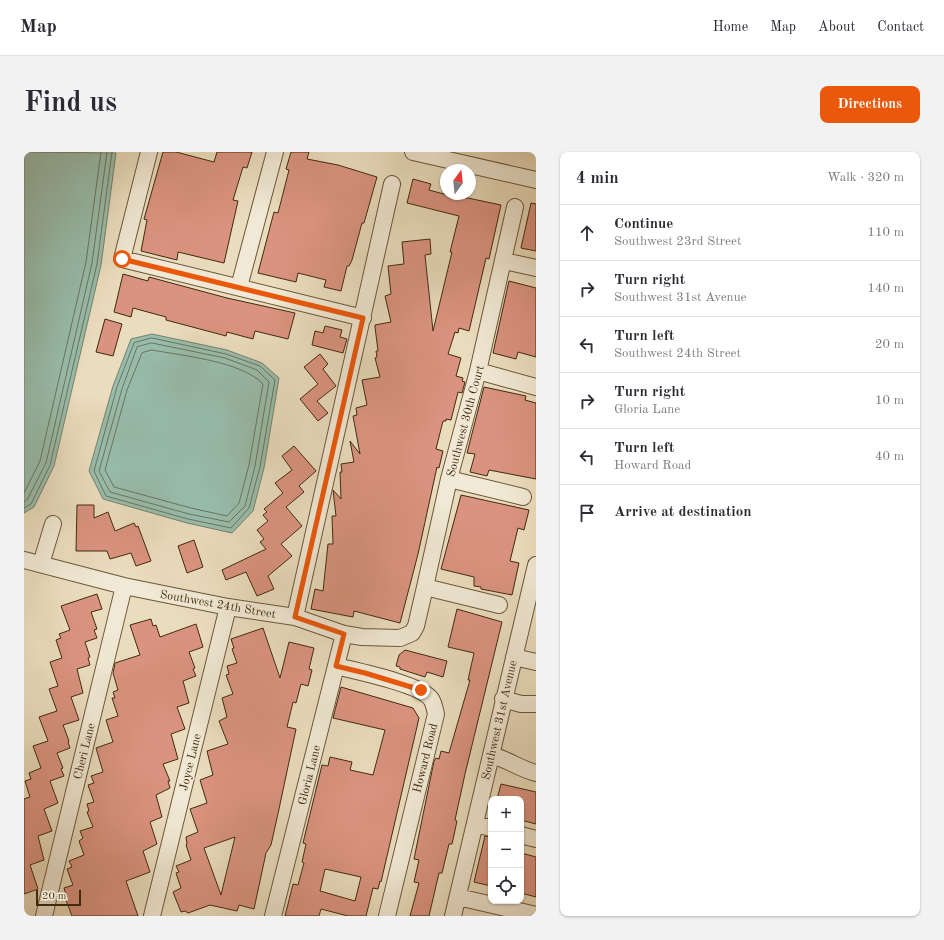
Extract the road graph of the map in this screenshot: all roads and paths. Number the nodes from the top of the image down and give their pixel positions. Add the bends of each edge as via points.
1 (148, 152) edge
2 (275, 152) edge
3 (413, 152) edge
4 (475, 159) edge
5 (536, 180) edge
6 (392, 184) dead end
7 (515, 207) dead end
8 (504, 261) junction
9 (536, 268) edge
10 (239, 286) junction
11 (363, 318) junction
12 (478, 371) junction
13 (536, 387) edge
14 (449, 479) junction
15 (523, 497) dead end
16 (53, 524) dead end
17 (24, 560) edge
18 (41, 564) junction
19 (536, 565) edge
20 (124, 586) junction
21 (425, 587) junction
22 (499, 605) dead end
23 (228, 607) junction
24 (295, 617) junction
25 (530, 619) edge
26 (412, 633) joint
27 (344, 634) junction
28 (514, 657) junction
29 (536, 662) edge
30 (336, 666) junction
31 (503, 699) junction
32 (536, 704) edge
33 (491, 755) junction
34 (536, 773) edge
35 (475, 824) junction
36 (488, 827) edge
37 (524, 836) edge
38 (536, 839) edge
39 (458, 897) junction
40 (536, 915) edge
41 (44, 916) edge
42 (152, 916) edge
43 (274, 916) edge
44 (387, 916) edge
45 (453, 916) edge

1 - 10 street via 122,259
2 - 10 street
3 - 4 street
4 - 5 street
6 - 11 street
7 - 8 street, Southwest 30th Court
8 - 9 street
8 - 12 street, Southwest 30th Court
10 - 11 street
11 - 24 street
12 - 13 street
12 - 14 street, Southwest 30th Court
14 - 15 street
14 - 21 street, Southwest 30th Court
16 - 18 street
17 - 18 street, Southwest 24th Street
18 - 20 street, Southwest 24th Street
19 - 25 street, Southwest 31st Avenue
20 - 23 street, Southwest 24th Street
20 - 41 street, Cheri Lane
21 - 22 street
21 - 26 street, Southwest 30th Court
23 - 24 street, Southwest 24th Street
23 - 42 street, Joyce Lane
24 - 27 street, Southwest 24th Street
25 - 28 street, Southwest 31st Avenue
26 - 27 street, Southwest 24th Street via 400,638
27 - 30 street, Gloria Lane
28 - 29 street
28 - 31 street, Southwest 31st Avenue
30 - 43 street, Gloria Lane
30 - 44 street, Howard Road via 421,690 432,699 436,714
31 - 32 street via 521,704
31 - 33 street, Southwest 31st Avenue
33 - 34 street via 515,763 525,771
33 - 35 street, Southwest 31st Avenue
35 - 36 street
35 - 39 street, Southwest 31st Avenue
37 - 38 street
39 - 40 street
39 - 45 street, Southwest 31st Avenue

